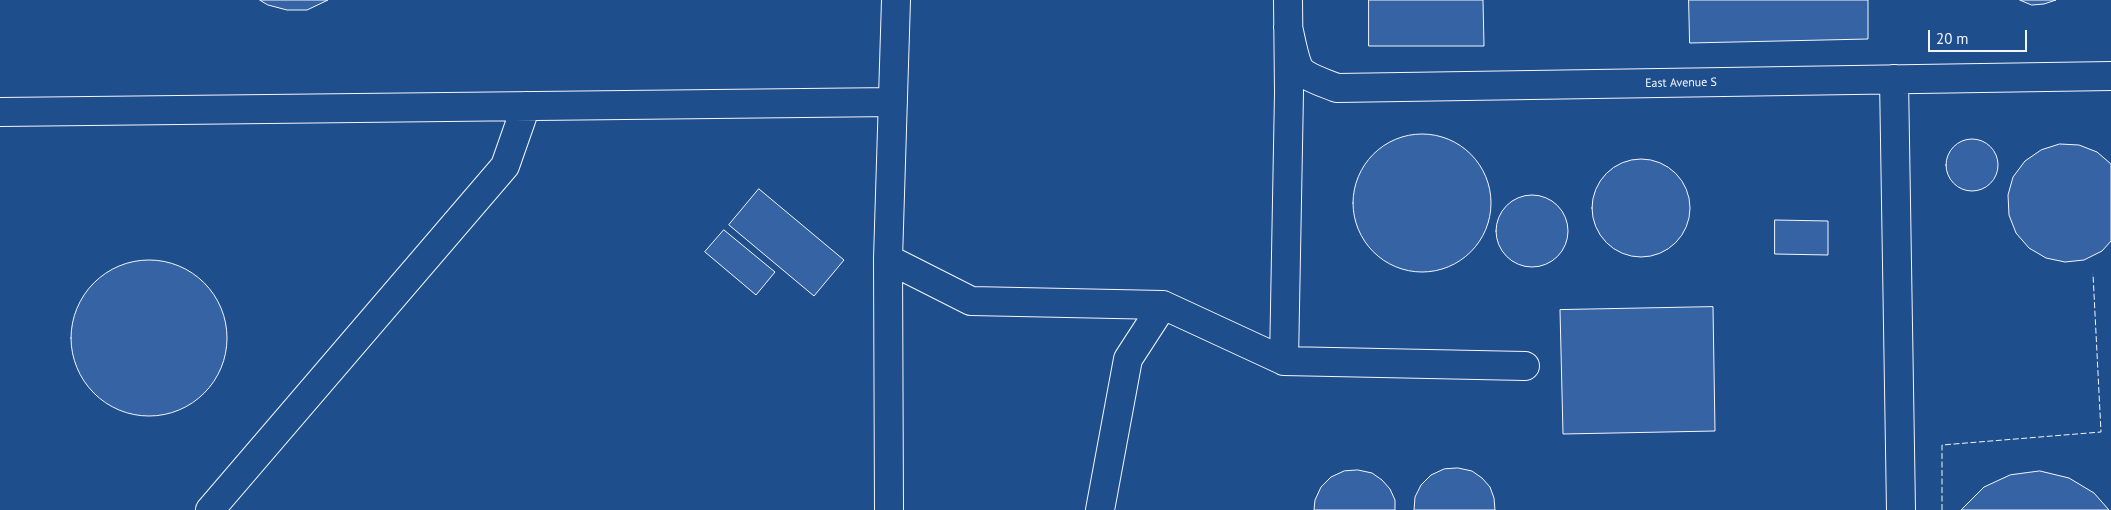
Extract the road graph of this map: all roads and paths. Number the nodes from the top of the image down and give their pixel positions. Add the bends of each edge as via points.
1 (896, 0) edge
2 (1288, 0) edge
3 (1288, 27) junction
4 (2111, 76) edge
5 (1894, 79) junction
6 (893, 102) junction
7 (526, 106) junction
8 (0, 112) edge
9 (888, 259) junction
10 (1164, 305) junction
11 (1284, 361) junction
12 (1525, 366) dead end
13 (210, 510) edge
14 (889, 510) edge
15 (1100, 510) edge
16 (1901, 510) edge

1 - 6 lane
2 - 3 lane
3 - 5 lane, East Avenue S via 1297,64 1303,73 1338,88
3 - 11 lane
4 - 5 lane, East Avenue S
5 - 16 lane
6 - 7 lane
6 - 9 lane
7 - 8 lane
7 - 13 lane via 505,166
9 - 10 lane via 972,301
9 - 14 lane
10 - 11 lane
10 - 15 lane via 1128,359
11 - 12 lane

